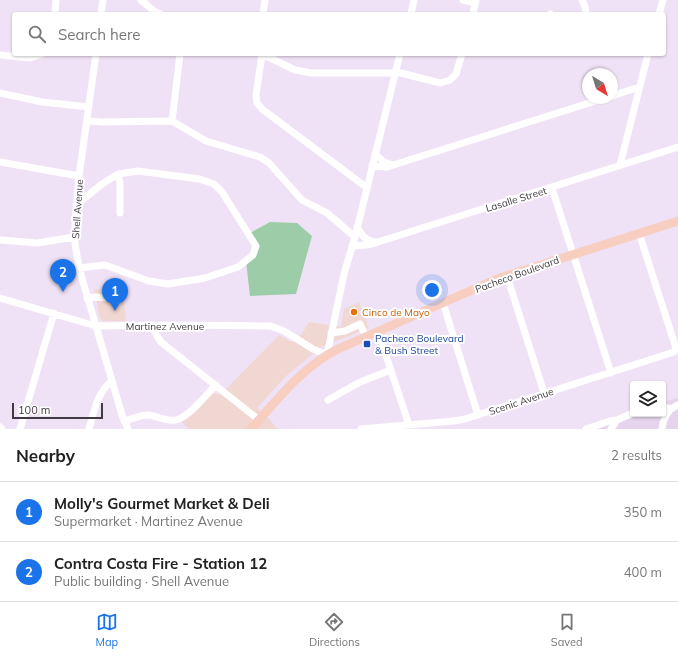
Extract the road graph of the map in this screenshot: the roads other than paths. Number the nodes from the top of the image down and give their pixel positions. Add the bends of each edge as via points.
1 (56, 0) edge
2 (103, 0) edge
3 (141, 0) edge
4 (265, 0) edge
5 (414, 0) edge
6 (463, 0) edge
7 (582, 0) edge
8 (663, 0) edge
9 (475, 1) edge
10 (55, 12) edge
11 (101, 12) edge
12 (155, 12) edge
13 (263, 12) edge
14 (411, 12) edge
15 (473, 12) edge
16 (586, 12) edge
17 (660, 12) edge
18 (0, 55) edge
19 (36, 56) edge
20 (96, 56) edge
21 (180, 56) edge
22 (262, 56) edge
23 (266, 56) edge
24 (399, 56) edge
25 (461, 56) edge
26 (647, 56) edge
27 (395, 73) junction
28 (639, 87) junction
29 (0, 93) edge
30 (618, 94) edge
31 (586, 104) edge
32 (89, 107) junction
33 (87, 121) junction
34 (172, 122) junction
35 (678, 147) edge
36 (375, 154) junction
37 (0, 162) edge
38 (393, 165) junction
39 (620, 165) junction
40 (372, 166) junction
41 (118, 174) junction
42 (79, 176) junction
43 (366, 187) junction
44 (552, 188) junction
45 (76, 205) junction
46 (120, 213) dead end
47 (678, 221) edge
48 (357, 227) junction
49 (639, 233) junction
50 (74, 237) junction
51 (355, 237) junction
52 (0, 240) edge
53 (378, 242) junction
54 (352, 246) junction
55 (573, 255) junction
56 (79, 268) junction
57 (507, 276) junction
58 (0, 298) edge
59 (110, 298) dead end
60 (87, 299) junction
61 (442, 303) junction
62 (54, 313) junction
63 (96, 326) junction
64 (152, 326) junction
65 (378, 332) junction
66 (331, 333) junction
67 (366, 337) junction
68 (327, 355) junction
69 (391, 370) junction
70 (611, 373) junction
71 (112, 381) junction
72 (216, 385) junction
73 (544, 393) junction
74 (328, 400) dead end
75 (675, 407) edge
76 (630, 414) edge
77 (478, 415) junction
78 (259, 420) junction
79 (617, 420) junction
80 (124, 421) junction
81 (409, 425) junction
82 (20, 429) edge
83 (89, 429) edge
84 (128, 429) edge
85 (251, 429) edge
86 (361, 429) edge
87 (586, 429) edge
88 (612, 429) edge
89 (662, 429) edge

1 - 10 street
2 - 11 street
3 - 12 street
4 - 13 street
5 - 14 street
6 - 9 street
7 - 16 street
8 - 17 street
9 - 15 street
18 - 19 street via 30,58
20 - 32 street, Shell Avenue
21 - 34 street
22 - 43 street via 256,95 262,109
23 - 27 street via 295,70 312,73
24 - 27 street
25 - 27 street via 456,74 445,82
26 - 28 street
27 - 36 street
28 - 30 street
28 - 39 street
29 - 32 street via 42,102
31 - 38 street
32 - 33 street, Shell Avenue
33 - 34 street
33 - 42 street, Shell Avenue
34 - 51 street via 206,141 260,157 269,163 302,200 327,213
35 - 39 street, Lasalle Street
36 - 38 street via 384,162
36 - 40 street
37 - 42 street
38 - 40 street
39 - 44 street, Lasalle Street
40 - 43 street
41 - 45 street
41 - 46 street
41 - 56 street via 138,171 199,179 214,184 222,192 256,246 253,255 238,267 205,278 168,284 149,281 105,265
42 - 45 street, Shell Avenue
43 - 48 street
44 - 53 street, Lasalle Street
44 - 55 street
45 - 50 street, Shell Avenue
47 - 49 main road, Pacheco Boulevard
48 - 51 street
48 - 53 street via 368,241
49 - 55 main road, Pacheco Boulevard
49 - 70 street, Scenic Avenue via 676,350 671,354
50 - 52 street via 37,243
50 - 56 street, Shell Avenue
51 - 54 street
53 - 54 street, Lasalle Street
54 - 66 street
55 - 57 main road, Pacheco Boulevard
55 - 70 street
56 - 60 street, Shell Avenue
57 - 61 main road, Pacheco Boulevard
57 - 73 street
58 - 62 street, Martinez Avenue
59 - 60 street
60 - 63 street, Shell Avenue
61 - 65 main road, Pacheco Boulevard
61 - 77 street
62 - 63 street, Martinez Avenue
62 - 82 street
63 - 64 street, Martinez Avenue
63 - 71 street, Shell Avenue
64 - 68 street, Martinez Avenue via 271,326
64 - 72 street via 161,342
65 - 67 main road, Pacheco Boulevard
65 - 69 street
66 - 67 street via 345,331 360,324
66 - 68 street
67 - 68 main road, Pacheco Boulevard
68 - 78 main road, Pacheco Boulevard via 302,373
69 - 74 street via 360,382
69 - 81 street
70 - 73 street, Scenic Avenue
71 - 80 street, Shell Avenue
71 - 83 street via 99,396
72 - 78 street
72 - 80 street via 192,410 180,418 166,420 142,415
73 - 77 street, Scenic Avenue
75 - 89 street via 664,420
76 - 79 street
77 - 81 street, Scenic Avenue via 454,421
78 - 85 main road, Pacheco Boulevard
79 - 87 street
79 - 88 street
80 - 84 street, Shell Avenue
81 - 86 street, Scenic Avenue

